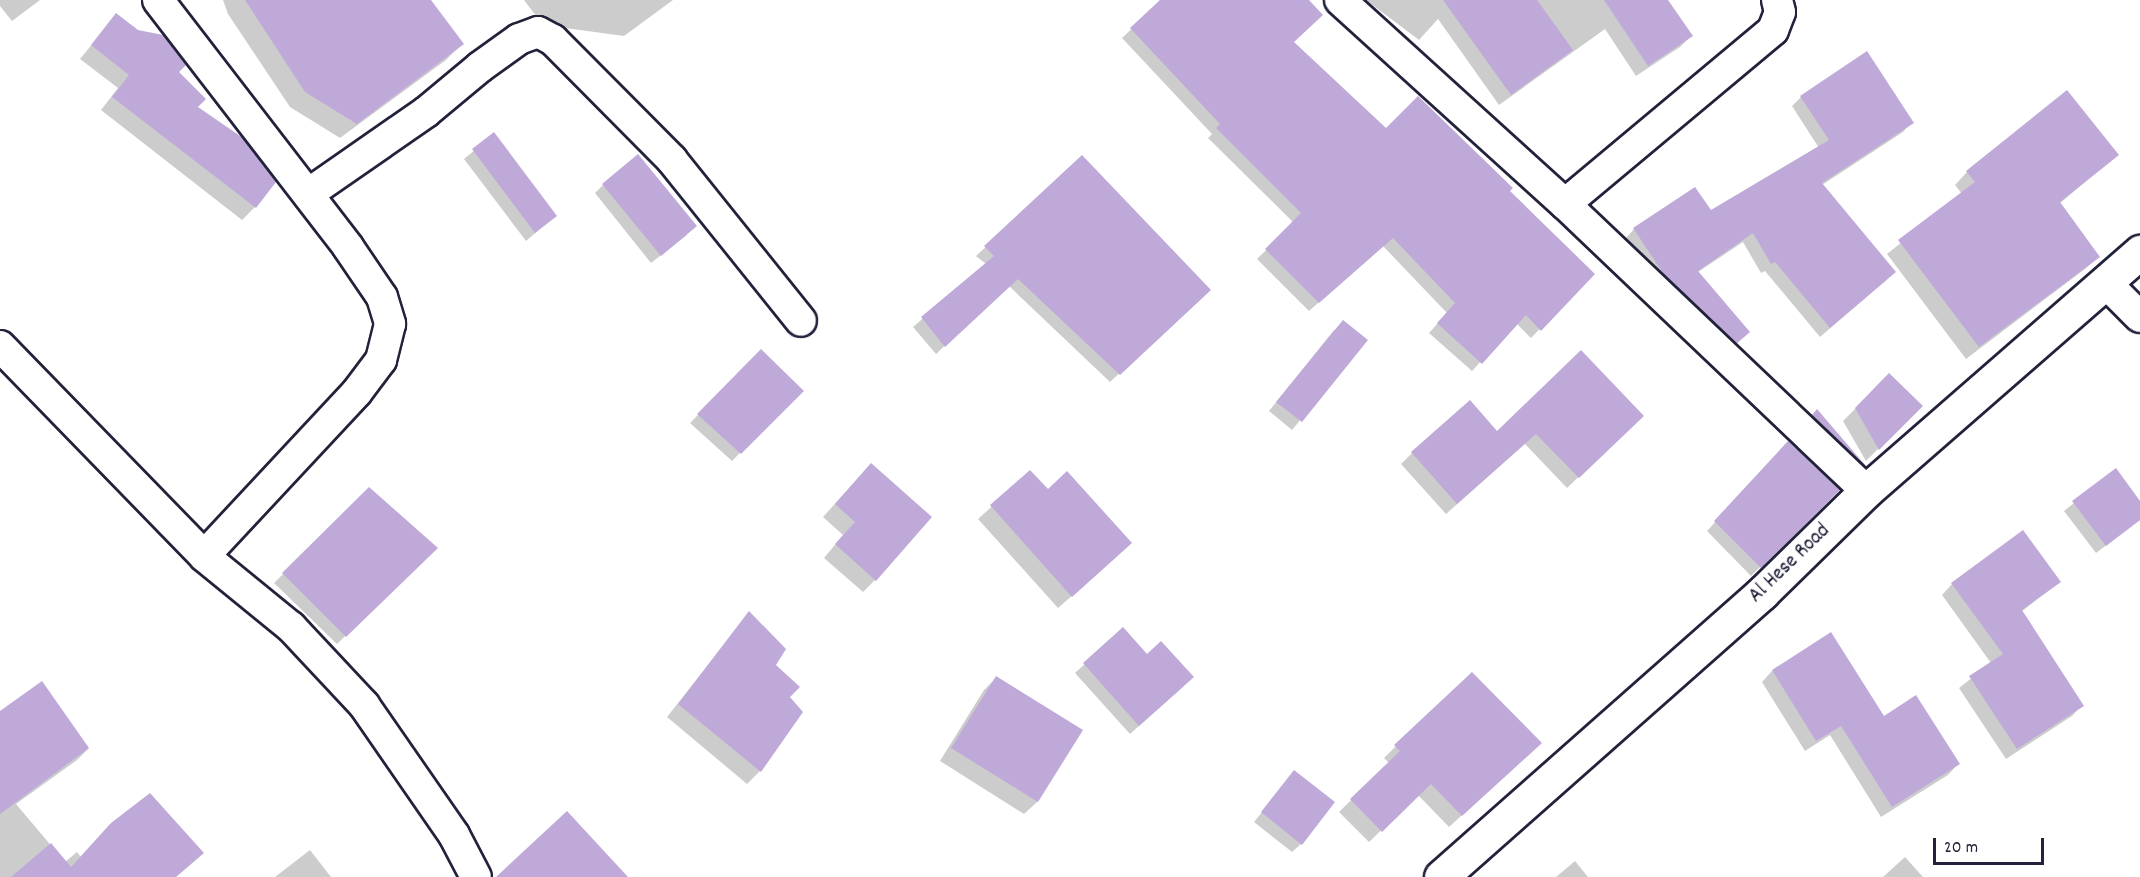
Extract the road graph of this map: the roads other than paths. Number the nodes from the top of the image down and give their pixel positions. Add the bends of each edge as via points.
1 (158, 0) edge
2 (1340, 0) edge
3 (1777, 0) edge
4 (308, 194) junction
5 (1565, 204) junction
6 (2140, 252) edge
7 (2106, 283) junction
8 (2140, 317) edge
9 (801, 321) dead end
10 (0, 346) edge
11 (1866, 491) junction
12 (204, 556) junction
13 (476, 877) edge
14 (1441, 877) edge

1 - 4 street
2 - 5 street
3 - 5 street via 1780,12 1773,30
4 - 9 street via 426,112 509,46 538,32 553,40 672,160
4 - 12 street via 382,297 390,324 381,360 357,393
5 - 11 street
6 - 7 street, Al Hese Road
7 - 8 street
7 - 11 street, Al Hese Road
10 - 12 street
11 - 14 street, Al Hese Road via 1762,593
12 - 13 street via 291,627 364,705 454,835

